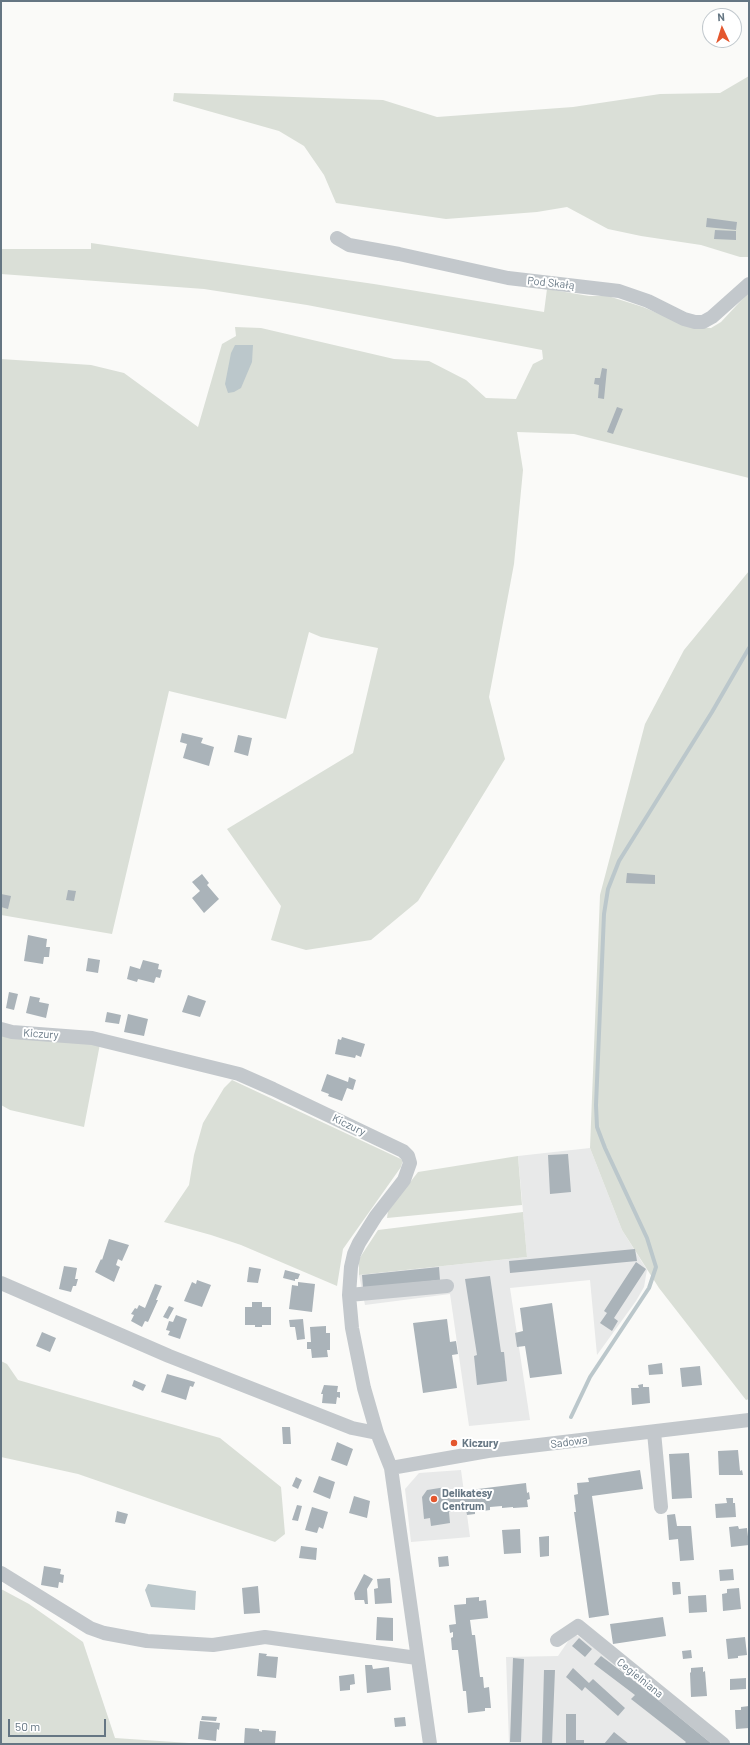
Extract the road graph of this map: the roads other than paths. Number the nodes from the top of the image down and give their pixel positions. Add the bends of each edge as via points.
1 (337, 238) dead end
2 (749, 284) edge
3 (1, 1029) edge
4 (1, 1283) edge
5 (447, 1286) dead end
6 (349, 1295) junction
7 (749, 1420) edge
8 (654, 1432) junction
9 (377, 1433) junction
10 (391, 1468) junction
11 (661, 1507) dead end
12 (1, 1572) edge
13 (557, 1640) dead end
14 (417, 1658) junction
15 (430, 1744) edge
16 (723, 1744) edge

1 - 2 street, Pod Skałą via 349,245 508,278 619,292 648,301 684,319 696,322 703,322 712,317
3 - 6 street, Kiczury via 92,1038 239,1074 402,1151 408,1156 408,1172 359,1243 351,1267
4 - 9 street via 168,1356 352,1428
5 - 6 street
6 - 9 street, Kiczury via 357,1360
7 - 8 street, Sadowa
8 - 10 street, Sadowa via 488,1451
8 - 11 street
9 - 10 street, Kiczury
10 - 14 street, Kiczury
12 - 14 street via 90,1628 104,1633 147,1641 213,1645 265,1637
13 - 16 street, Cegielniana via 578,1626
14 - 15 street, Kiczury

